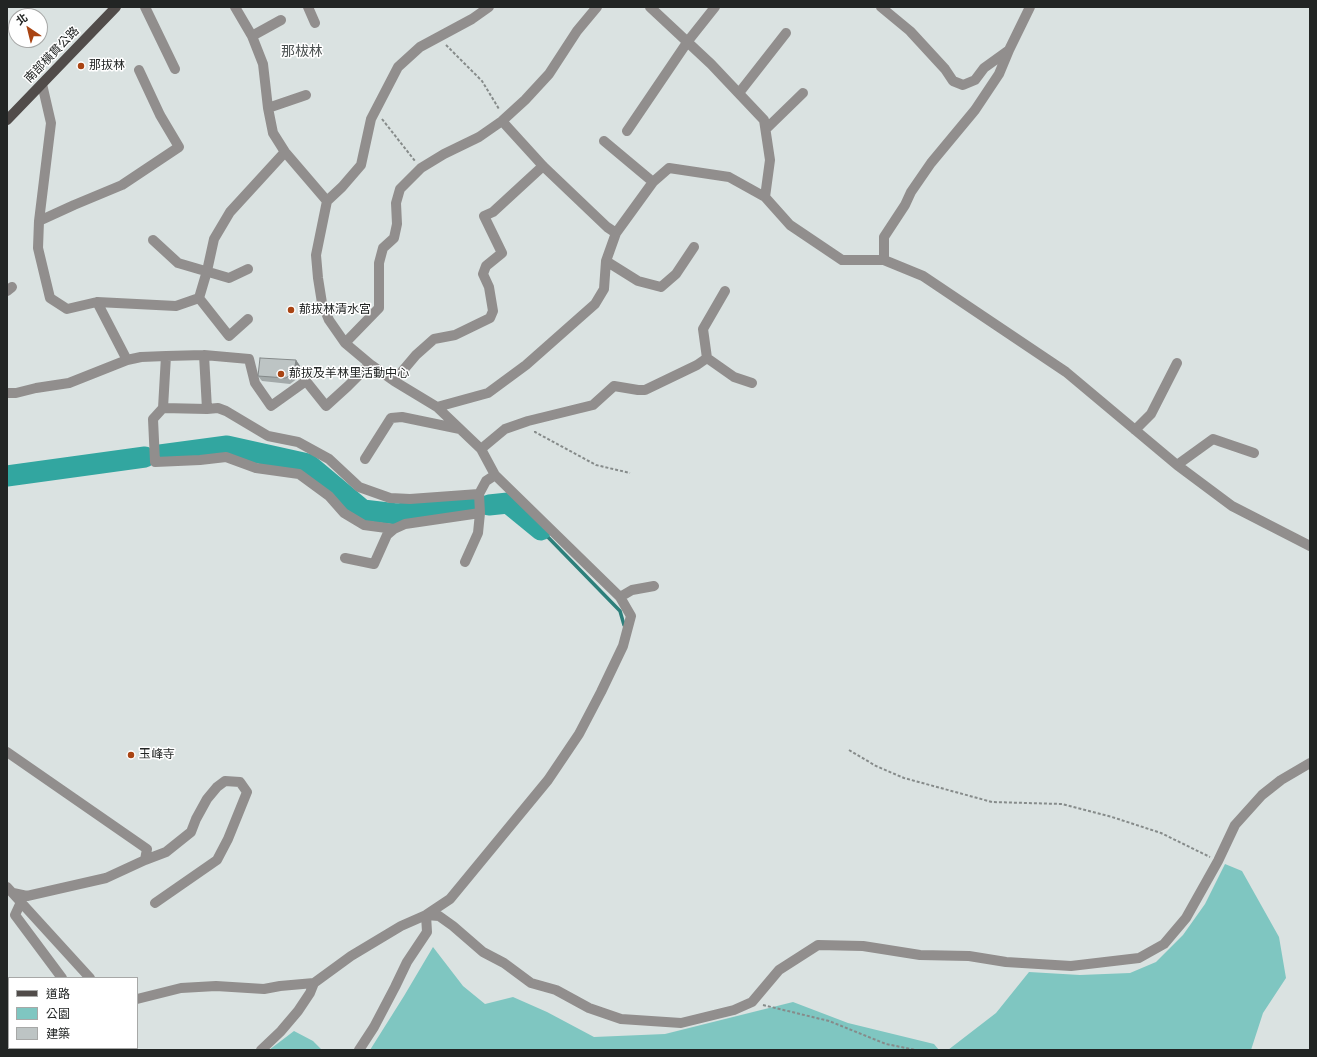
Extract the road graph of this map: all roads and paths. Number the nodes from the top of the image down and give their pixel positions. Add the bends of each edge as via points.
1 (116, 7) edge
2 (145, 7) edge
3 (235, 7) edge
4 (308, 7) edge
5 (489, 7) edge
6 (597, 7) edge
7 (650, 7) edge
8 (715, 7) edge
9 (881, 7) edge
10 (1030, 7) edge
11 (281, 20) dead end
12 (315, 24) dead end
13 (786, 33) dead end
14 (252, 36) junction
15 (438, 37) junction
16 (688, 41) junction
17 (1009, 50) junction
18 (175, 69) dead end
19 (139, 70) dead end
20 (42, 84) junction
21 (739, 93) junction
22 (803, 93) dead end
23 (306, 95) dead end
24 (268, 108) junction
25 (376, 111) junction
26 (7, 120) edge
27 (504, 120) junction
28 (766, 129) junction
29 (627, 131) dead end
30 (604, 141) dead end
31 (285, 152) junction
32 (543, 166) junction
33 (421, 168) junction
34 (653, 182) junction
35 (765, 197) junction
36 (326, 202) junction
37 (39, 221) junction
38 (616, 233) junction
39 (153, 240) dead end
40 (694, 247) dead end
41 (884, 260) junction
42 (606, 261) junction
43 (248, 269) dead end
44 (207, 271) junction
45 (725, 291) dead end
46 (199, 298) junction
47 (97, 302) junction
48 (248, 319) dead end
49 (345, 343) junction
50 (204, 355) junction
51 (166, 356) junction
52 (707, 358) junction
53 (127, 360) junction
54 (1178, 363) dead end
55 (370, 364) junction
56 (394, 381) junction
57 (752, 383) dead end
58 (7, 393) edge
59 (437, 407) junction
60 (163, 408) junction
61 (207, 409) junction
62 (532, 420) junction
63 (460, 429) junction
64 (1135, 430) junction
65 (481, 448) junction
66 (1254, 453) dead end
67 (365, 459) dead end
68 (1178, 466) junction
69 (630, 473) dead end
70 (495, 475) junction
71 (479, 494) junction
72 (480, 513) junction
73 (394, 529) junction
74 (1310, 546) edge
75 (345, 558) dead end
76 (465, 562) dead end
77 (654, 586) dead end
78 (620, 597) junction
79 (849, 750) dead end
80 (7, 752) edge
81 (1310, 763) edge
82 (145, 860) junction
83 (1218, 861) junction
84 (10, 890) edge
85 (21, 902) junction
86 (155, 903) dead end
87 (426, 914) junction
88 (61, 977) edge
89 (89, 977) edge
90 (314, 983) junction
91 (138, 999) edge
92 (752, 1002) junction
93 (261, 1050) edge
94 (359, 1050) edge
95 (916, 1050) edge

1 - 20 main road, 南部橫貫公路
2 - 18 street
3 - 14 street
4 - 12 street
5 - 15 street
6 - 27 street via 549,74
7 - 16 street
8 - 16 street
9 - 17 street via 910,31 953,80 963,85 975,80 984,68
10 - 17 street
11 - 14 street
13 - 21 street
14 - 24 street via 263,64
15 - 25 street via 420,47 398,67
15 - 27 path via 482,81
16 - 21 street
16 - 29 street
17 - 41 street via 999,74 975,110 931,163 884,237
19 - 37 street via 160,115 179,147 122,185
20 - 26 main road, 南部橫貫公路
20 - 37 street via 51,123
21 - 28 street via 764,120
22 - 28 street
23 - 24 street
24 - 31 street via 273,133
25 - 33 path
25 - 36 street via 371,119 361,165 342,188
27 - 32 street
27 - 33 street via 479,137
28 - 35 street via 770,160
30 - 34 street
31 - 36 street
31 - 44 street via 230,212 214,239
32 - 38 street
32 - 56 street via 493,212 484,216 502,253 486,266 483,274 489,287 493,311 490,318 455,335 434,339
33 - 49 street via 400,189 396,203 397,224 394,238 383,248 380,263 379,308
34 - 35 street via 669,168 729,177
34 - 38 street
35 - 41 street via 790,224 842,260
36 - 49 street via 316,255 318,278 322,303 329,320
37 - 47 street via 38,248 50,298 67,309
38 - 42 street
39 - 44 street via 178,263
40 - 42 street via 676,274 661,287 638,281
41 - 64 street via 924,276 1066,372
42 - 59 street via 604,289 595,304 526,365 488,393
43 - 44 street via 229,278
44 - 46 street
45 - 52 street via 703,329
46 - 47 street via 176,306
46 - 48 street via 228,336
47 - 53 street
49 - 55 street
50 - 51 street
50 - 55 street via 249,359 255,383 271,406 306,381 326,406
50 - 61 street
51 - 53 street
51 - 60 street
52 - 57 street via 734,377
52 - 62 street via 645,390 614,386 593,405
53 - 58 street via 69,383
54 - 64 street via 1151,414
55 - 56 street
56 - 59 street
59 - 63 street
60 - 61 street
60 - 73 street via 153,420 155,462 226,457 256,468 299,474 329,496 344,513 364,525
61 - 71 street via 222,409 268,436 298,442 329,459 359,487 390,498
62 - 65 street via 505,428
62 - 69 path via 536,432 596,465
63 - 65 street
63 - 67 street via 402,417 391,418
64 - 68 street
65 - 70 street
66 - 68 street via 1213,439
68 - 74 street via 1232,506
70 - 71 street via 486,481
70 - 78 street
71 - 72 street
72 - 73 street via 405,524
72 - 76 street via 478,533
73 - 75 street via 387,535 374,564
77 - 78 street via 632,590
78 - 87 street via 631,616 623,646 579,734 548,780 450,899
79 - 83 path via 876,766 904,778 992,802 1062,804 1112,817 1161,834
80 - 82 street via 148,849
81 - 83 street via 1262,795 1235,825
82 - 84 street via 106,878 27,896
82 - 86 street via 166,852 191,832 196,819 217,787 225,781 240,782 247,792 218,860
83 - 92 street via 1186,918 1164,944 1139,958 1072,966 1006,962 969,956 920,956 864,946 818,945 779,970
84 - 85 street
85 - 88 street via 15,915
85 - 89 street
87 - 90 street via 357,952
87 - 92 street via 439,916 483,952 504,963 531,983 556,990 589,1008 621,1019 681,1023 734,1010
87 - 94 street via 427,932 406,962 374,1027
90 - 91 street via 264,989 216,986 181,988
90 - 93 street via 298,1012
92 - 95 path via 829,1021 886,1044

